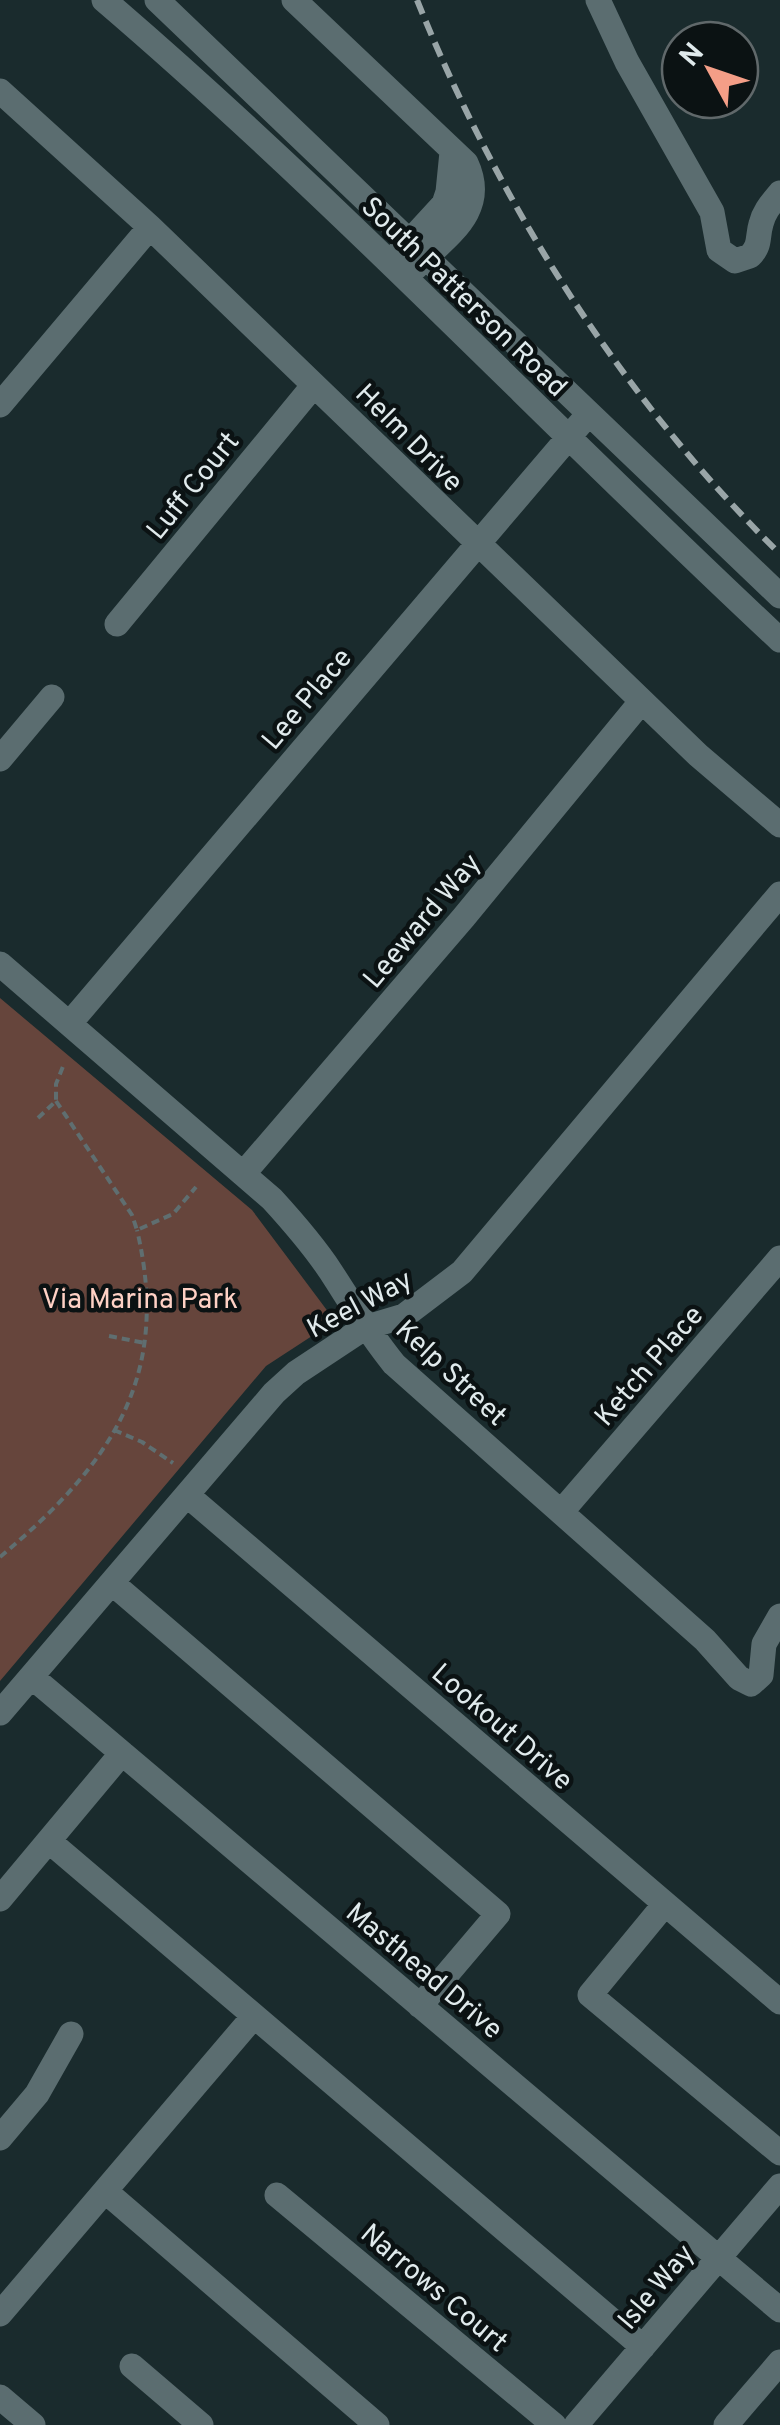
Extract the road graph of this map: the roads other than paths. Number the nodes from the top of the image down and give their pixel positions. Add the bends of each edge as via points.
1 (104, 0) edge
2 (158, 0) edge
3 (294, 0) edge
4 (598, 0) edge
5 (0, 91) edge
6 (780, 193) edge
7 (150, 227) junction
8 (419, 248) junction
9 (397, 271) junction
10 (314, 385) junction
11 (0, 405) edge
12 (590, 413) junction
13 (569, 438) junction
14 (476, 544) junction
15 (780, 596) edge
16 (117, 624) dead end
17 (780, 640) edge
18 (52, 697) dead end
19 (641, 702) junction
20 (0, 758) edge
21 (780, 824) edge
22 (780, 894) edge
23 (0, 964) edge
24 (70, 1023) junction
25 (244, 1174) junction
26 (780, 1258) edge
27 (364, 1328) junction
28 (188, 1495) junction
29 (562, 1511) junction
30 (112, 1583) junction
31 (780, 1616) edge
32 (32, 1676) junction
33 (0, 1713) edge
34 (122, 1753) junction
35 (50, 1842) junction
36 (0, 1899) edge
37 (665, 1904) junction
38 (780, 2002) edge
39 (420, 2006) junction
40 (254, 2016) junction
41 (71, 2034) dead end
42 (5, 2122) edge
43 (780, 2153) edge
44 (780, 2186) edge
45 (104, 2191) junction
46 (277, 2195) dead end
47 (718, 2258) junction
48 (780, 2310) edge
49 (0, 2314) edge
50 (643, 2346) junction
51 (780, 2362) edge
52 (132, 2366) dead end
53 (0, 2397) edge
54 (33, 2425) edge
55 (201, 2425) edge
56 (377, 2425) edge
57 (554, 2425) edge
58 (576, 2425) edge
59 (726, 2425) edge

1 - 9 street, South Patterson Road
2 - 8 street, South Patterson Road
3 - 8 street via 466,163 474,195 456,227
4 - 6 street via 712,212 719,250 735,261 756,251 762,222
5 - 7 street, Helm Drive
7 - 10 street, Helm Drive
7 - 11 street
8 - 9 street
8 - 12 street, South Patterson Road
9 - 13 street, South Patterson Road
10 - 14 street, Helm Drive
10 - 16 street, Luff Court
12 - 13 street, Lee Place
12 - 15 street, South Patterson Road
13 - 14 street, Lee Place
13 - 17 street, South Patterson Road
14 - 19 street, Helm Drive
14 - 24 street, Lee Place
18 - 20 street
19 - 21 street, Helm Drive
19 - 25 street, Leeward Way
22 - 27 street, Keel Way via 462,1272 404,1316
23 - 24 street, Kelp Street
24 - 25 street, Kelp Street
25 - 27 street, Kelp Street via 303,1234
26 - 29 street, Ketch Place
27 - 28 street, Keel Way via 274,1393
27 - 29 street, Kelp Street via 410,1380
28 - 30 street, Keel Way
28 - 37 street, Lookout Drive
29 - 31 street, Kelp Street via 751,1684 761,1674 764,1644
30 - 32 street, Keel Way
30 - 39 street via 498,1914
32 - 33 street, Keel Way
32 - 34 street, Masthead Drive
34 - 35 street
34 - 39 street, Masthead Drive
35 - 36 street
35 - 40 street
37 - 38 street, Lookout Drive
37 - 43 street via 590,1995
39 - 47 street, Masthead Drive
40 - 45 street
40 - 50 street
41 - 42 street via 54,2069
44 - 47 street, Isle Way
45 - 49 street
45 - 56 street
46 - 57 street, Narrows Court
47 - 48 street, Masthead Drive
47 - 50 street, Isle Way
50 - 58 street, Isle Way
51 - 59 street
52 - 55 street
53 - 54 street

